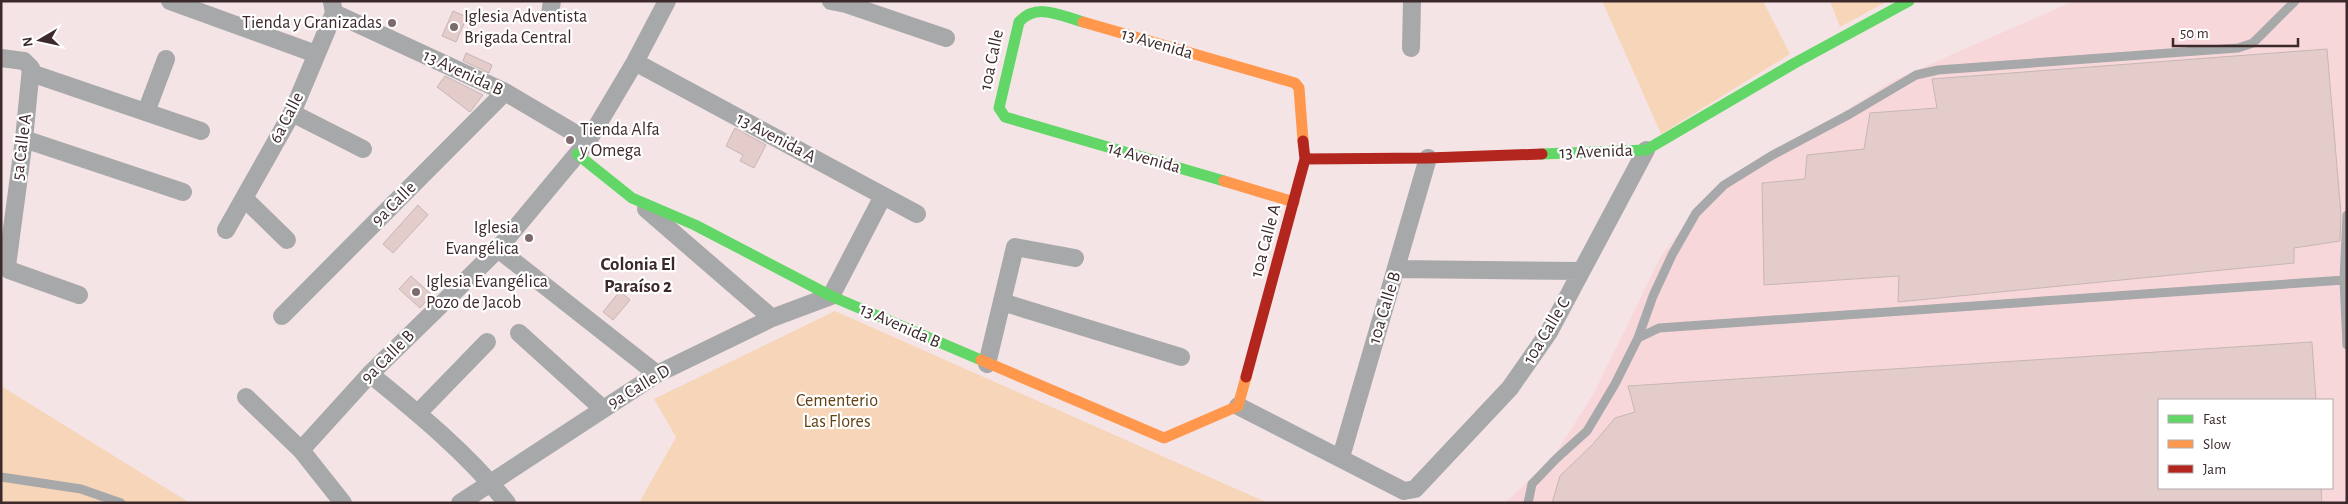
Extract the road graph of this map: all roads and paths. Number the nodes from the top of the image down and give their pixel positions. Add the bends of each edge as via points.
1 (170, 1) edge
2 (667, 1) edge
3 (831, 1) edge
4 (1412, 1) edge
5 (1909, 1) edge
6 (2296, 1) edge
7 (333, 7) edge
8 (1021, 19) joint
9 (946, 38) dead end
10 (1411, 48) dead end
11 (316, 54) junction
12 (1, 58) edge
13 (166, 59) dead end
14 (635, 62) junction
15 (27, 67) junction
16 (1295, 82) joint
17 (505, 92) junction
18 (999, 108) joint
19 (146, 112) junction
20 (292, 113) junction
21 (202, 131) dead end
22 (24, 139) junction
23 (583, 148) junction
24 (363, 149) dead end
25 (1646, 150) junction
26 (1428, 158) junction
27 (1305, 159) junction
28 (183, 192) dead end
29 (883, 196) junction
30 (244, 198) junction
31 (632, 198) junction
32 (1294, 202) junction
33 (917, 214) dead end
34 (2347, 215) edge
35 (226, 230) dead end
36 (287, 240) dead end
37 (498, 249) junction
38 (1075, 258) dead end
39 (1397, 269) junction
40 (1581, 271) junction
41 (2346, 278) edge
42 (79, 295) dead end
43 (831, 296) junction
44 (1002, 302) junction
45 (282, 316) dead end
46 (772, 318) junction
47 (519, 333) dead end
48 (1638, 338) junction
49 (487, 342) dead end
50 (2347, 345) edge
51 (1181, 357) dead end
52 (987, 364) junction
53 (370, 374) junction
54 (658, 374) junction
55 (246, 397) dead end
56 (1238, 406) junction
57 (604, 409) junction
58 (418, 413) junction
59 (301, 450) junction
60 (1341, 457) junction
61 (1, 477) edge
62 (491, 483) junction
63 (121, 503) edge
64 (344, 503) edge
65 (460, 503) edge
66 (507, 503) edge
67 (1528, 503) edge

1 - 11 street
2 - 14 street, 9a Calle B
3 - 9 street
4 - 10 street
5 - 25 street, 13 Avenida
6 - 48 lane via 2245,47 1938,70 1916,75 1724,186 1696,213 1672,255
7 - 11 street, 6a Calle
7 - 17 street, 13 Avenida B
8 - 16 street, 13 Avenida via 1039,10
8 - 18 street, 10a Calle
11 - 20 street, 6a Calle
12 - 15 street
13 - 19 street
14 - 23 street, 9a Calle B
14 - 29 street, 13 Avenida A
15 - 19 street
15 - 22 street, 5a Calle A
16 - 27 street, 10a Calle A via 1299,88
17 - 23 street, 13 Avenida B
17 - 45 street, 9a Calle
18 - 32 street, 14 Avenida via 1005,117
19 - 21 street
20 - 24 street
20 - 30 street, 6a Calle
22 - 28 street
22 - 42 street, 5a Calle A via 7,266 9,270
23 - 31 street, 13 Avenida B
23 - 37 street, 9a Calle B
25 - 26 street, 13 Avenida
25 - 40 street, 10a Calle C
26 - 27 street, 13 Avenida
26 - 39 street, 10a Calle B
27 - 32 street, 10a Calle A
29 - 33 street, 13 Avenida A
29 - 43 street
30 - 35 street, 6a Calle
30 - 36 street
31 - 43 street, 13 Avenida B via 695,225
31 - 46 street
32 - 56 street, 10a Calle A
34 - 41 lane
37 - 53 street, 9a Calle B
37 - 54 street
38 - 44 street via 1015,247
39 - 40 street
39 - 60 street, 10a Calle B
40 - 60 street, 10a Calle C via 1549,332 1515,381 1415,489 1404,491
41 - 48 lane via 1659,328
41 - 50 lane
43 - 46 street, 9a Calle D
43 - 52 street, 13 Avenida B
44 - 51 street
44 - 52 street
46 - 54 street, 9a Calle D
47 - 57 street
48 - 67 lane via 1587,431 1532,484
49 - 58 street
52 - 56 street, 13 Avenida B via 1164,438
53 - 58 street
53 - 59 street, 9a Calle B
54 - 57 street, 9a Calle D
55 - 59 street
56 - 60 street
57 - 62 street, 9a Calle D
58 - 62 street
59 - 64 street
61 - 63 lane via 81,489
62 - 65 street, 9a Calle D
62 - 66 street

